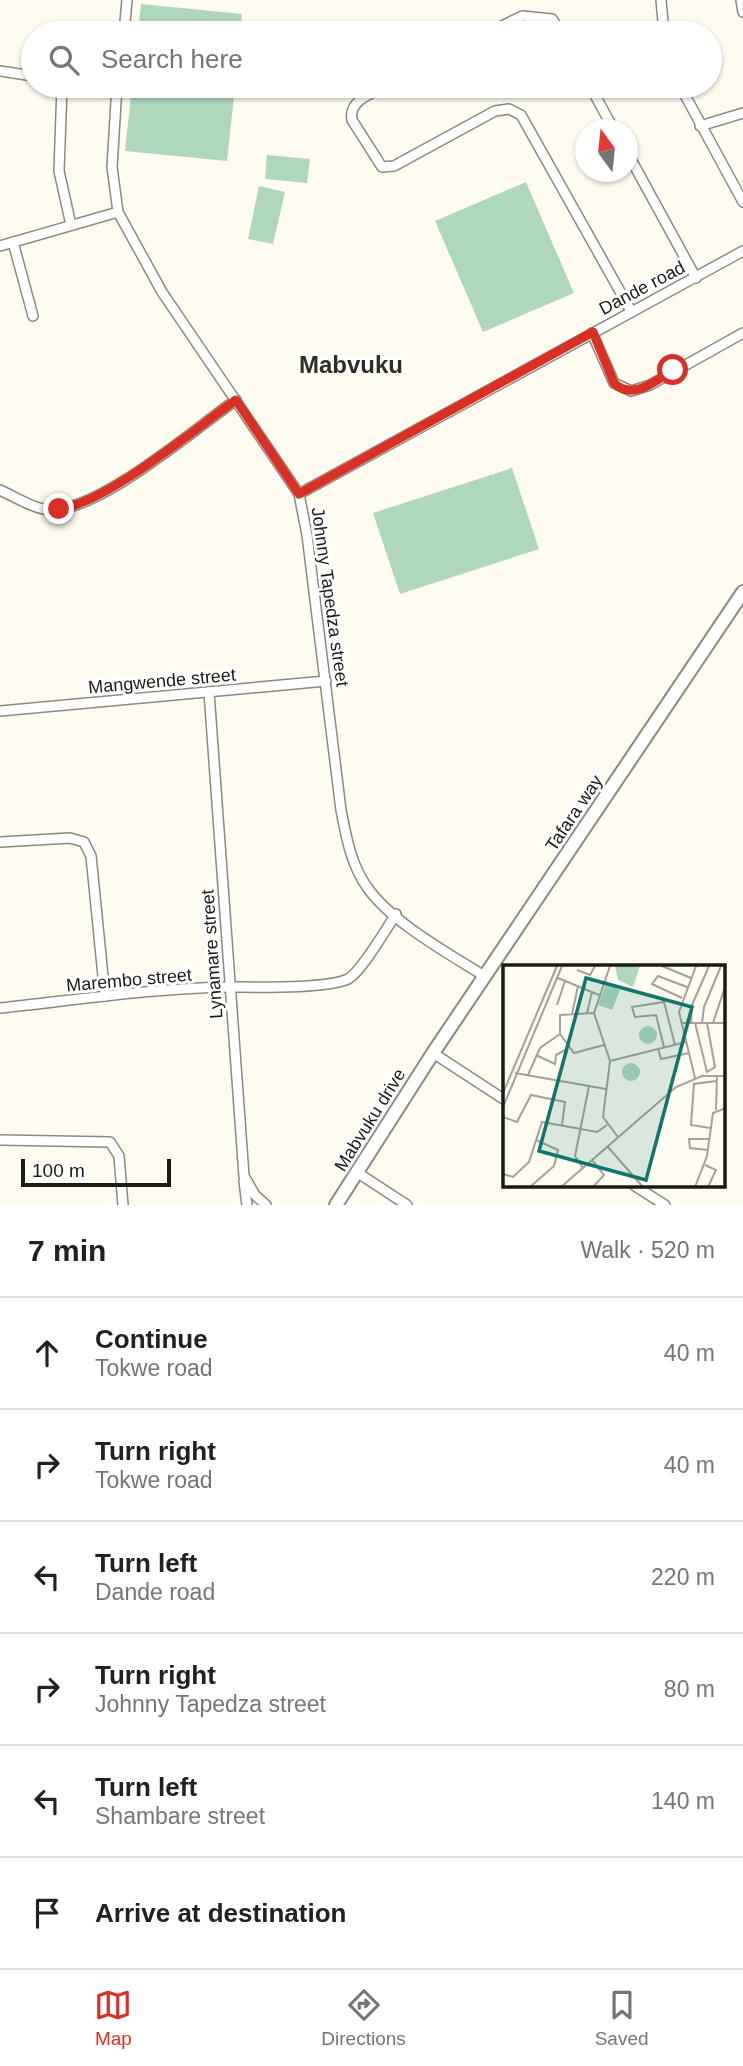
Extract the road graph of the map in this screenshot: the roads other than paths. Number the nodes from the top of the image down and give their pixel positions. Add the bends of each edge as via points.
1 (127, 0) edge
2 (661, 0) edge
3 (741, 0) edge
4 (743, 12) edge
5 (125, 21) edge
6 (512, 21) edge
7 (553, 21) edge
8 (663, 21) edge
9 (0, 71) edge
10 (21, 74) edge
11 (62, 98) edge
12 (116, 98) edge
13 (365, 98) edge
14 (597, 98) edge
15 (686, 98) edge
16 (743, 113) edge
17 (608, 119) edge
18 (701, 125) junction
19 (638, 172) edge
20 (743, 202) edge
21 (118, 212) junction
22 (71, 225) junction
23 (13, 242) junction
24 (0, 246) edge
25 (743, 251) edge
26 (696, 278) junction
27 (631, 311) junction
28 (33, 316) dead end
29 (593, 332) junction
30 (743, 333) edge
31 (236, 400) junction
32 (0, 490) edge
33 (299, 494) junction
34 (743, 592) edge
35 (326, 681) junction
36 (209, 692) junction
37 (0, 711) edge
38 (0, 842) edge
39 (396, 915) junction
40 (484, 976) junction
41 (230, 987) junction
42 (105, 996) junction
43 (0, 1008) edge
44 (433, 1053) junction
45 (503, 1099) edge
46 (0, 1140) edge
47 (358, 1173) junction
48 (244, 1176) junction
49 (638, 1188) edge
50 (123, 1205) edge
51 (247, 1205) edge
52 (266, 1205) edge
53 (336, 1205) edge
54 (407, 1205) edge
55 (664, 1205) edge

1 - 5 street
2 - 8 street
3 - 4 street
6 - 7 street via 522,16
9 - 10 street
11 - 22 street via 59,171
12 - 21 street, Johnny Tapedza street via 112,167
13 - 27 street via 356,103 352,120 382,167 394,166 495,111 509,109 521,115
14 - 17 street
15 - 18 street
16 - 18 street
18 - 20 street
19 - 26 street
21 - 22 street
21 - 31 street, Johnny Tapedza street via 140,257
22 - 23 street
23 - 24 street
23 - 28 street
25 - 26 street, Dande road
26 - 27 street, Dande road
27 - 29 street, Dande road
29 - 30 street via 614,383 631,391
29 - 33 street, Dande road
31 - 32 street via 95,498 48,509
31 - 33 street, Johnny Tapedza street
33 - 35 street, Johnny Tapedza street
34 - 40 street, Tafara way
35 - 36 street, Mangwende street
35 - 39 street, Johnny Tapedza street via 346,839 368,888
36 - 37 street, Mangwende street
36 - 41 street, Lynamare street
38 - 42 street via 70,838 84,842 91,856
39 - 40 street, Johnny Tapedza street
39 - 41 street, Marembo street via 348,978 283,987
40 - 44 street, Tafara way
41 - 42 street, Marembo street
41 - 48 street, Lynamare street
42 - 43 street, Marembo street
44 - 45 street
44 - 47 street, Mabvuku drive
46 - 50 street via 110,1142 119,1156
47 - 53 street, Mabvuku drive
47 - 54 street
48 - 51 street, Lynamare street
48 - 52 street
49 - 55 street

